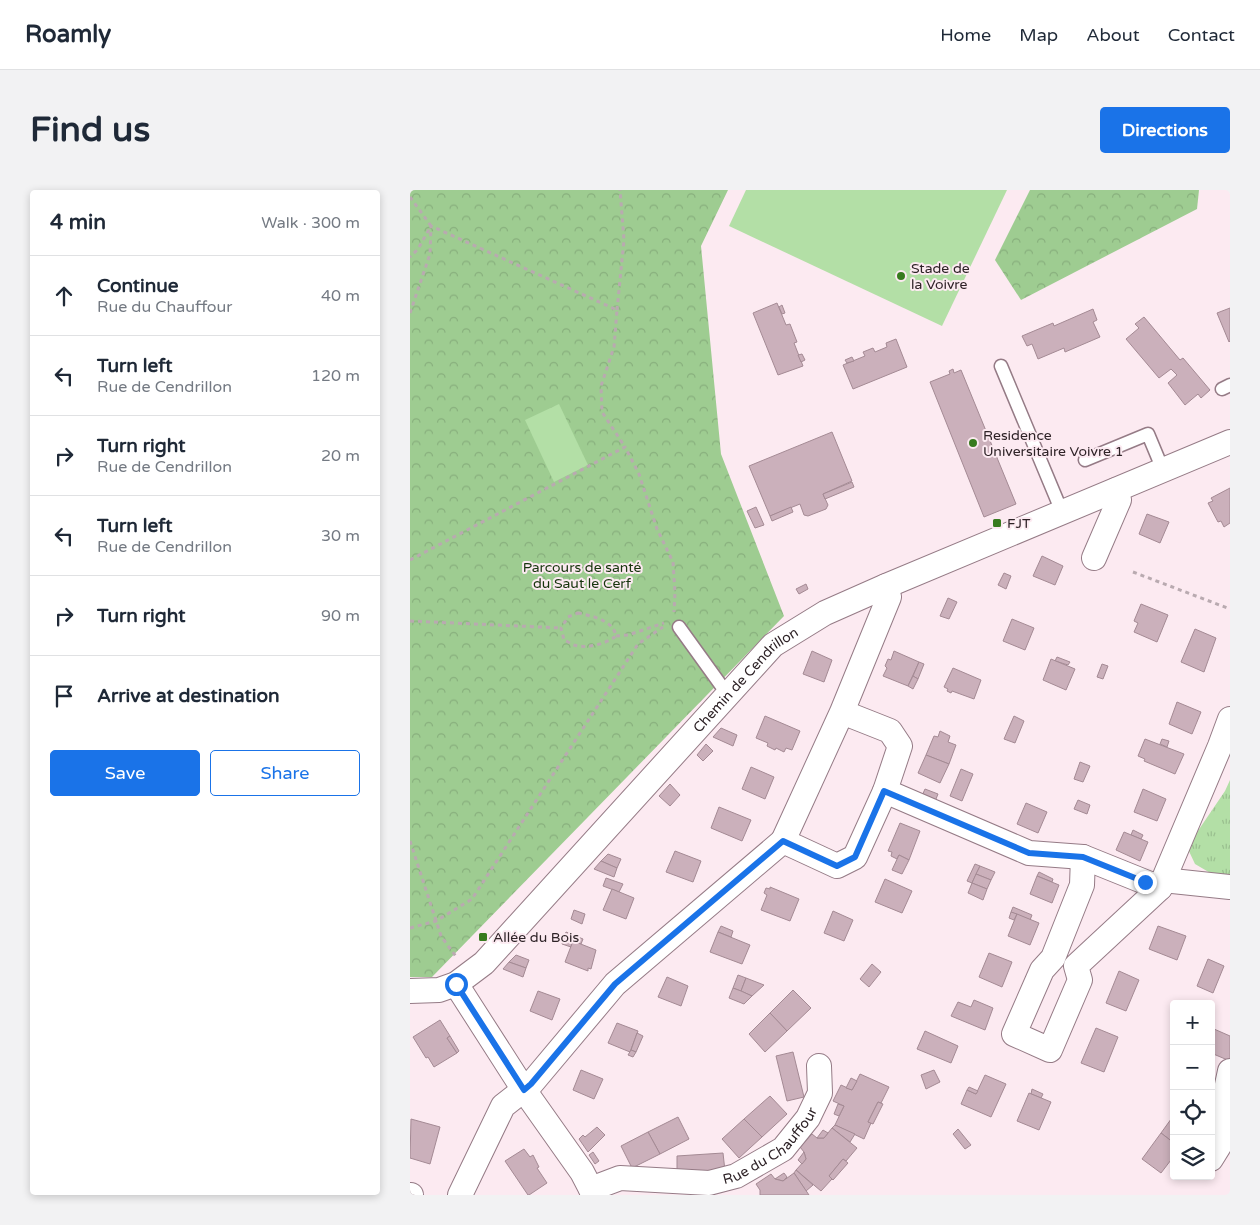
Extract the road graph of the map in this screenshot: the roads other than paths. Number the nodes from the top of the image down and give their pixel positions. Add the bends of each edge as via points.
1 (1001, 366) dead end
2 (1230, 442) edge
3 (1085, 460) dead end
4 (1163, 470) junction
5 (1116, 490) junction
6 (1062, 512) junction
7 (1094, 558) dead end
8 (886, 586) junction
9 (677, 623) road end
10 (728, 694) junction
11 (842, 712) junction
12 (1230, 719) edge
13 (1225, 748) edge
14 (884, 791) junction
15 (783, 841) junction
16 (1083, 857) junction
17 (1161, 884) junction
18 (1230, 887) edge
19 (1053, 958) junction
20 (1076, 966) junction
21 (462, 979) junction
22 (410, 991) edge
23 (819, 1066) dead end
24 (1230, 1070) edge
25 (524, 1090) junction
26 (1229, 1134) edge
27 (1215, 1153) edge
28 (592, 1192) edge
29 (460, 1195) edge

1 - 6 lane
2 - 4 street, Chemin de Cendrillon
3 - 4 lane via 1148,434
4 - 5 street, Chemin de Cendrillon
5 - 6 street, Chemin de Cendrillon
5 - 7 street via 1119,500
6 - 8 street, Chemin de Cendrillon
8 - 10 street, Chemin de Cendrillon via 825,613 773,645
8 - 11 street via 889,597
9 - 10 lane
10 - 21 street, Chemin de Cendrillon via 484,963
11 - 14 street via 890,731 900,746
11 - 15 street
12 - 13 street
13 - 17 street
14 - 15 street via 855,857 837,866
14 - 16 street via 1029,853
15 - 25 street via 615,984
16 - 17 street
16 - 19 street via 1082,886
17 - 18 street
17 - 20 street
19 - 20 street
19 - 20 street via 1042,970 1014,1034 1050,1050 1080,980
21 - 22 street via 439,990
21 - 25 street, Rue du Chauffour
23 - 28 street, Rue du Chauffour via 820,1094 808,1118 783,1149 736,1176 710,1183 620,1178
24 - 26 street via 1224,1099
25 - 28 street, Rue du Chauffour via 582,1172
25 - 29 street via 503,1106
26 - 27 street

